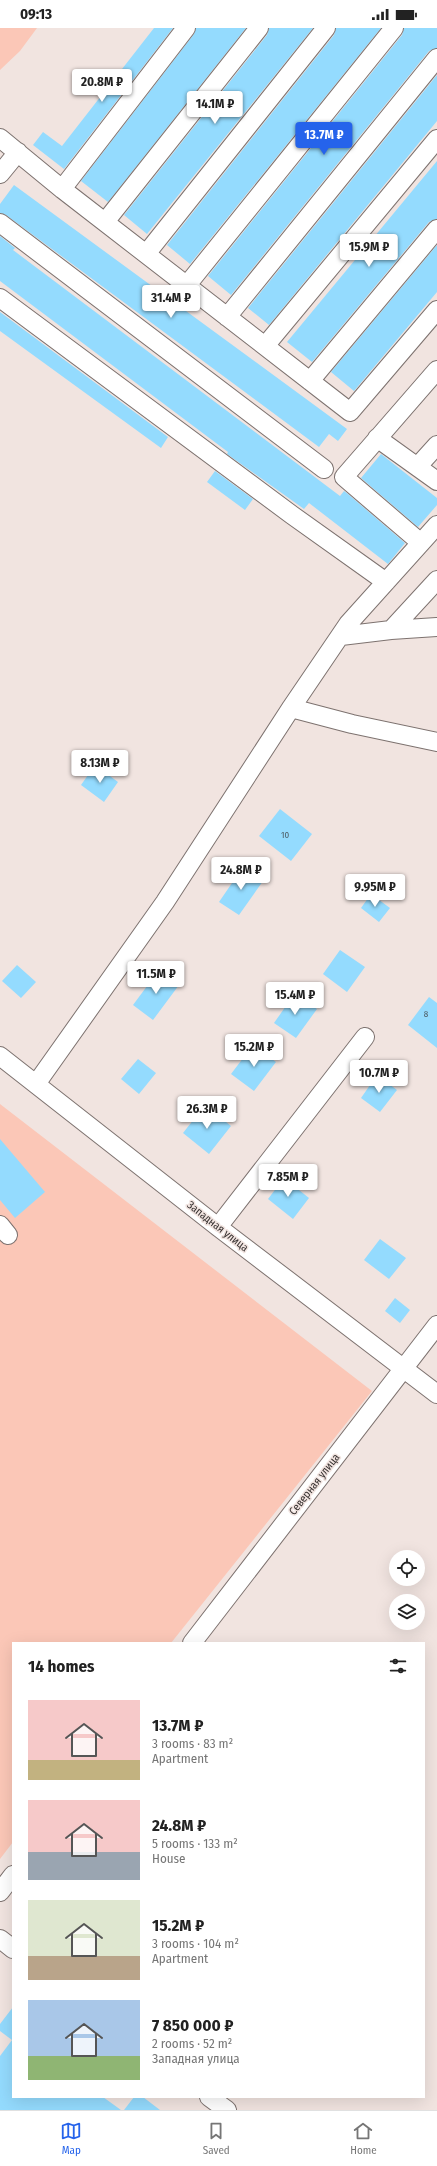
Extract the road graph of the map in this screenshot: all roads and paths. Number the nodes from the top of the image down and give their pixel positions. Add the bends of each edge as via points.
1 (186, 28) edge
2 (259, 28) edge
3 (326, 28) edge
4 (394, 28) edge
5 (437, 58) edge
6 (0, 138) edge
7 (437, 139) edge
8 (18, 152) junction
9 (0, 174) edge
10 (62, 189) junction
11 (105, 222) junction
12 (0, 223) edge
13 (437, 229) edge
14 (146, 254) junction
15 (187, 285) junction
16 (0, 298) edge
17 (437, 310) edge
18 (228, 317) junction
19 (265, 346) junction
20 (437, 370) edge
21 (310, 381) junction
22 (377, 438) junction
23 (437, 445) edge
24 (418, 466) junction
25 (324, 469) dead end
26 (437, 480) edge
27 (437, 525) edge
28 (421, 543) junction
29 (437, 580) edge
30 (386, 582) junction
31 (437, 627) edge
32 (345, 630) junction
33 (391, 630) junction
34 (291, 708) junction
35 (437, 742) edge
36 (365, 1038) dead end
37 (0, 1056) edge
38 (36, 1084) junction
39 (218, 1227) junction
40 (437, 1325) edge
41 (402, 1369) junction
42 (437, 1394) edge
43 (193, 1642) edge
44 (12, 1876) edge
45 (0, 1892) edge
46 (0, 1939) edge
47 (12, 1948) edge
48 (210, 2098) edge
49 (227, 2110) edge

1 - 10 street
2 - 11 street
3 - 14 street
4 - 15 street
5 - 18 street
6 - 8 street
7 - 19 street
8 - 9 street
8 - 10 street
10 - 11 street
11 - 14 street
12 - 25 street
13 - 21 street
14 - 15 street
15 - 18 street
16 - 30 street
17 - 21 street via 350,412
18 - 19 street
19 - 21 street
20 - 22 street
22 - 24 street
22 - 28 street via 344,477
23 - 24 street
24 - 26 street
27 - 28 street
28 - 30 street
29 - 33 street
30 - 32 street
31 - 33 street
32 - 33 street
32 - 34 street
34 - 35 street
34 - 38 street via 165,902
36 - 39 street
37 - 38 street, Западная улица
38 - 39 street, Западная улица
39 - 41 street, Западная улица
40 - 41 street, Северная улица
41 - 42 street, Западная улица
41 - 43 street, Северная улица
44 - 45 street
46 - 47 street
48 - 49 street

